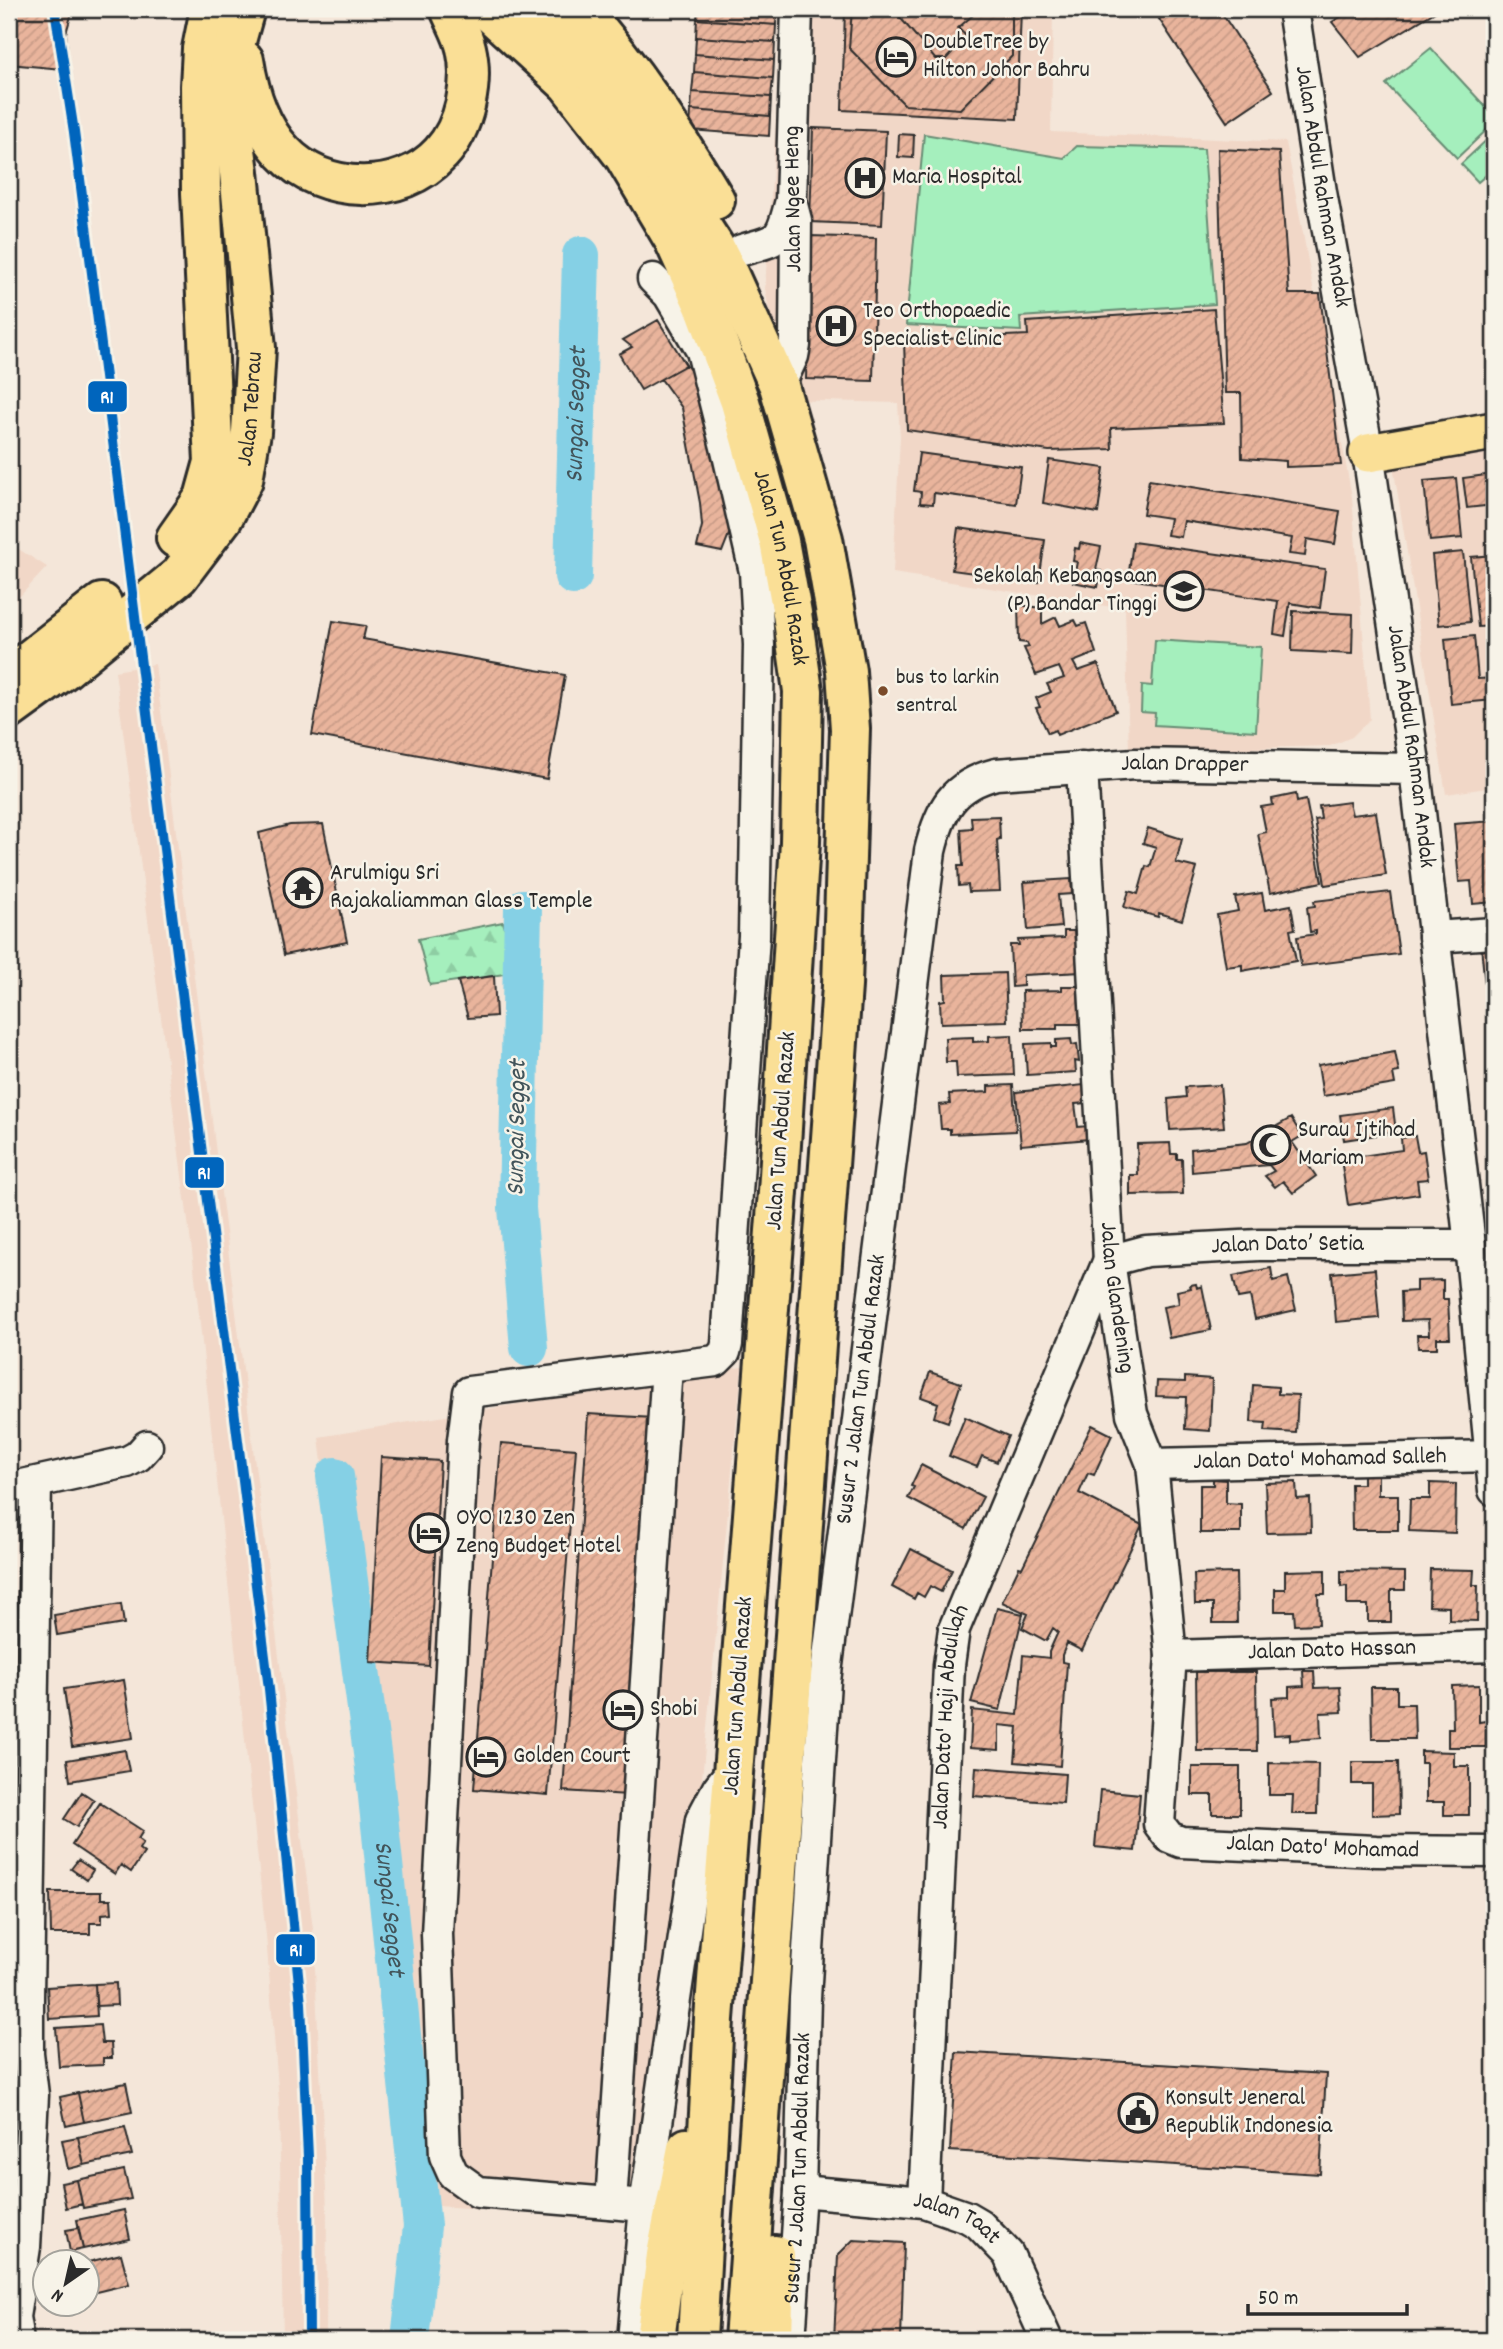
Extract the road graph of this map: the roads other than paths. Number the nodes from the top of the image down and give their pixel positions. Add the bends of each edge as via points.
1 (450, 9) edge
2 (486, 9) edge
3 (538, 9) edge
4 (580, 9) edge
5 (797, 9) edge
6 (1293, 9) edge
7 (231, 16) edge
8 (790, 201) junction
9 (742, 250) junction
10 (653, 279) dead end
11 (779, 386) junction
12 (1494, 431) edge
13 (1368, 453) junction
14 (169, 567) junction
15 (79, 638) junction
16 (9, 676) edge
17 (9, 710) edge
18 (1082, 767) junction
19 (1415, 769) junction
20 (960, 790) joint
21 (800, 842) junction
22 (755, 865) junction
23 (1494, 933) edge
24 (1434, 937) junction
25 (754, 944) junction
26 (794, 945) junction
27 (1470, 1245) junction
28 (1109, 1261) junction
29 (1487, 1329) edge
30 (667, 1367) junction
31 (147, 1446) dead end
32 (1492, 1456) edge
33 (1152, 1464) junction
34 (22, 1485) edge
35 (1494, 1490) edge
36 (1494, 1646) edge
37 (1171, 1656) junction
38 (734, 1768) junction
39 (1159, 1824) joint
40 (1494, 1852) edge
41 (772, 1953) junction
42 (794, 1997) junction
43 (714, 2019) junction
44 (21, 2098) edge
45 (615, 2150) junction
46 (653, 2155) junction
47 (800, 2190) junction
48 (924, 2202) junction
49 (611, 2203) junction
50 (645, 2206) junction
51 (14, 2325) edge
52 (633, 2340) edge
53 (655, 2340) edge
54 (697, 2340) edge
55 (744, 2340) edge
56 (773, 2340) edge
57 (790, 2340) edge
58 (1047, 2340) edge

1 - 7 highway via 466,47 469,85 461,120 441,153 414,174 381,185 347,185 316,176 283,153 259,117
2 - 21 highway, Jalan Tun Abdul Razak via 568,84 624,156 674,240 736,388 779,541 803,691
3 - 11 highway, Jalan Tun Abdul Razak via 593,72 680,191 715,246
4 - 9 highway via 653,100
5 - 8 street, Jalan Ngee Heng
6 - 13 street, Jalan Abdul Rahman Andak
7 - 14 highway, Jalan Tebrau via 202,49 200,86 214,462 204,498
7 - 14 highway, Jalan Tebrau via 227,84 256,348 251,432 243,480 223,518
8 - 9 street via 780,236
8 - 11 street, Jalan Ngee Heng via 796,220 795,345
9 - 11 highway via 767,321
10 - 22 street via 669,295 702,351 755,572 760,645
11 - 41 highway, Jalan Tun Abdul Razak via 823,540 846,671 850,729 841,999
12 - 13 main road
13 - 19 street, Jalan Abdul Rahman Andak
14 - 15 highway, Jalan Tebrau
15 - 16 highway, Jalan Tebrau
15 - 17 highway, Jalan Tebrau
18 - 19 street, Jalan Drapper
18 - 20 street, Jalan Drapper via 996,775
18 - 28 street, Jalan Glandening
19 - 24 street, Jalan Abdul Rahman Andak
20 - 42 street, Susur 2 Jalan Tun Abdul Razak via 936,826 930,851 825,1681
21 - 22 street
21 - 26 highway, Jalan Tun Abdul Razak
22 - 25 street
23 - 24 street
24 - 27 street, Jalan Abdul Rahman Andak
25 - 26 street
25 - 30 street via 727,1344 716,1362
26 - 38 highway, Jalan Tun Abdul Razak
27 - 28 street, Jalan Dato’ Setia via 1259,1245 1146,1251
27 - 29 street, Jalan Abdul Rahman Andak
28 - 33 street, Jalan Glandening via 1132,1414
28 - 48 street, Jalan Dato' Haji Abdullah via 954,1629
29 - 32 street, Jalan Abdul Rahman Andak
30 - 45 street
30 - 49 street via 469,1392 463,1440 437,1934 445,2156 453,2175 478,2192
31 - 34 street via 127,1462
32 - 33 street, Jalan Dato' Mohamad Salleh
32 - 35 street, Jalan Abdul Rahman Andak
33 - 37 street, Jalan Glandening
34 - 44 street via 28,2053
36 - 37 street, Jalan Dato Hassan
37 - 39 street, Jalan Glandening
38 - 43 highway, Jalan Tun Abdul Razak
38 - 46 street via 701,1820
39 - 40 street, Jalan Dato' Mohamad via 1169,1837 1181,1842
41 - 42 highway
41 - 55 highway, Jalan Tun Abdul Razak
42 - 47 street, Susur 2 Jalan Tun Abdul Razak
42 - 56 highway
43 - 53 highway via 666,2255
43 - 54 highway, Jalan Tun Abdul Razak
44 - 51 street via 25,2247
45 - 46 street
45 - 49 street
46 - 50 street
47 - 48 street, Jalan Taat
47 - 57 street, Susur 2 Jalan Tun Abdul Razak
48 - 58 street, Jalan Taat via 967,2217 989,2232 1008,2254
49 - 50 street
50 - 52 street

